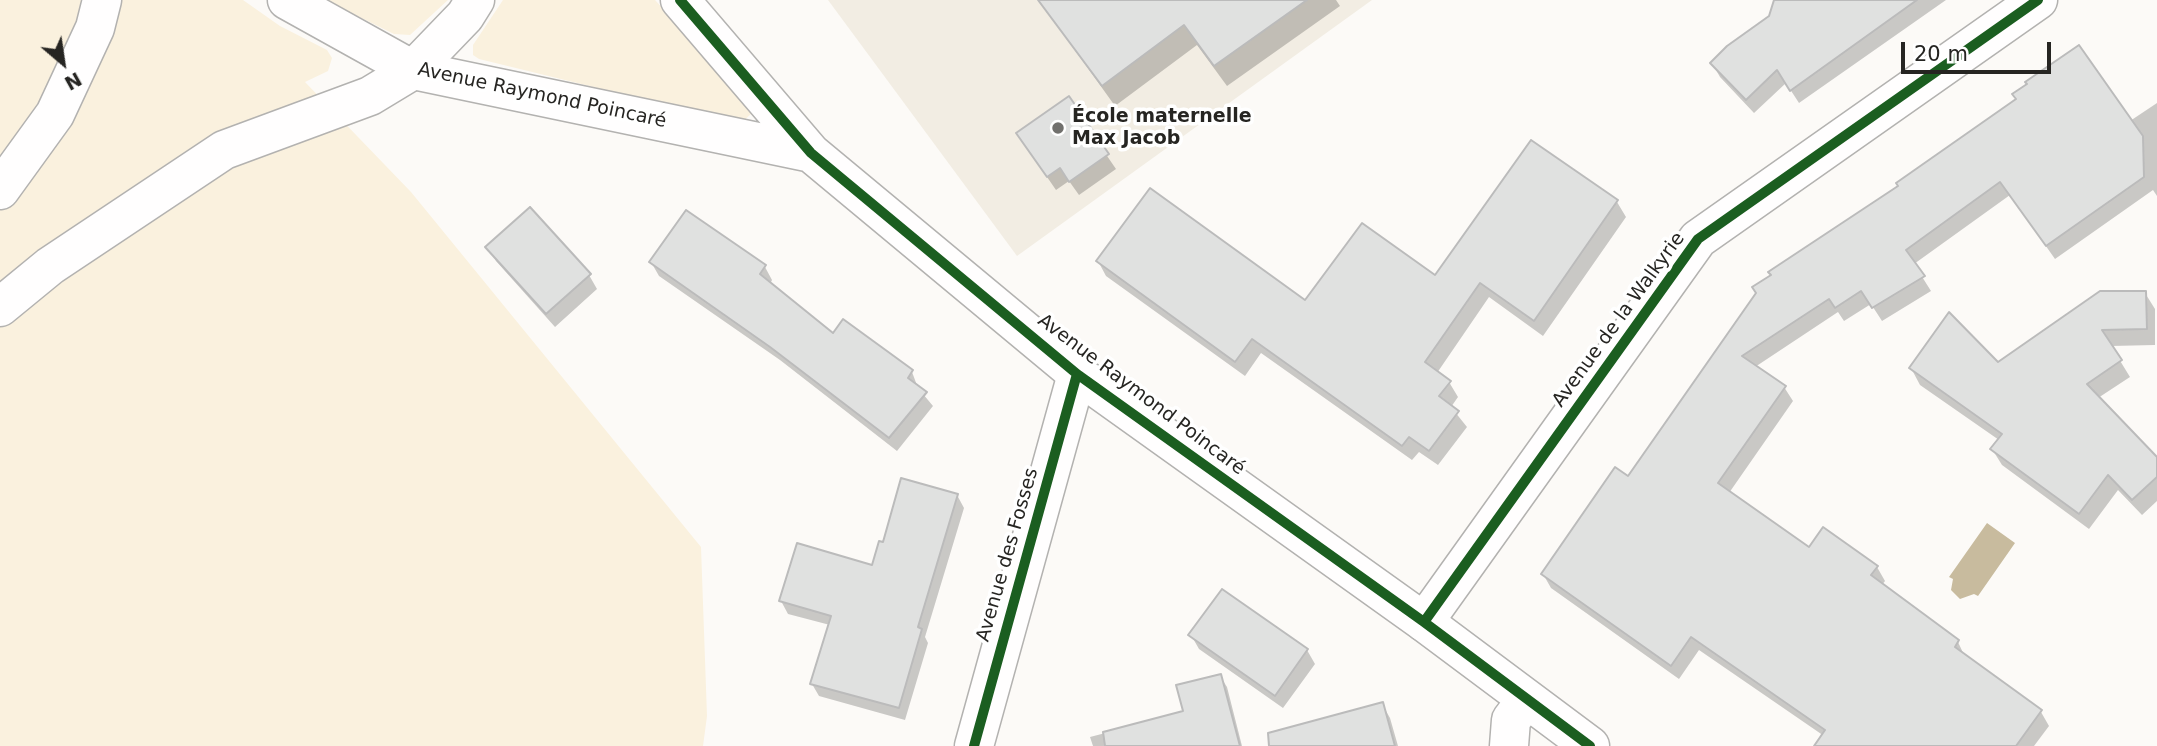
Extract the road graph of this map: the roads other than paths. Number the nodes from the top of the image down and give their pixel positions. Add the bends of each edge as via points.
1 (102, 0) edge
2 (287, 0) edge
3 (475, 0) edge
4 (680, 0) edge
5 (2038, 0) edge
6 (413, 70) junction
7 (811, 153) junction
8 (0, 190) edge
9 (0, 307) edge
10 (1077, 374) junction
11 (1424, 622) junction
12 (1526, 700) junction
13 (974, 746) edge
14 (1509, 746) edge
15 (1590, 746) edge

1 - 8 street via 95,28 55,114
2 - 6 street, Avenue Raymond Poincaré
3 - 6 street
4 - 7 street, Avenue Raymond Poincaré
5 - 11 street, Avenue de la Walkyrie via 1698,239
6 - 7 street, Avenue Raymond Poincaré
6 - 9 street via 370,96 224,150 50,266
7 - 10 street, Avenue Raymond Poincaré
10 - 11 street, Avenue Raymond Poincaré
10 - 13 street, Avenue des Fosses
11 - 12 street, Avenue Raymond Poincaré
12 - 14 street via 1511,720
12 - 15 street, Avenue Raymond Poincaré

